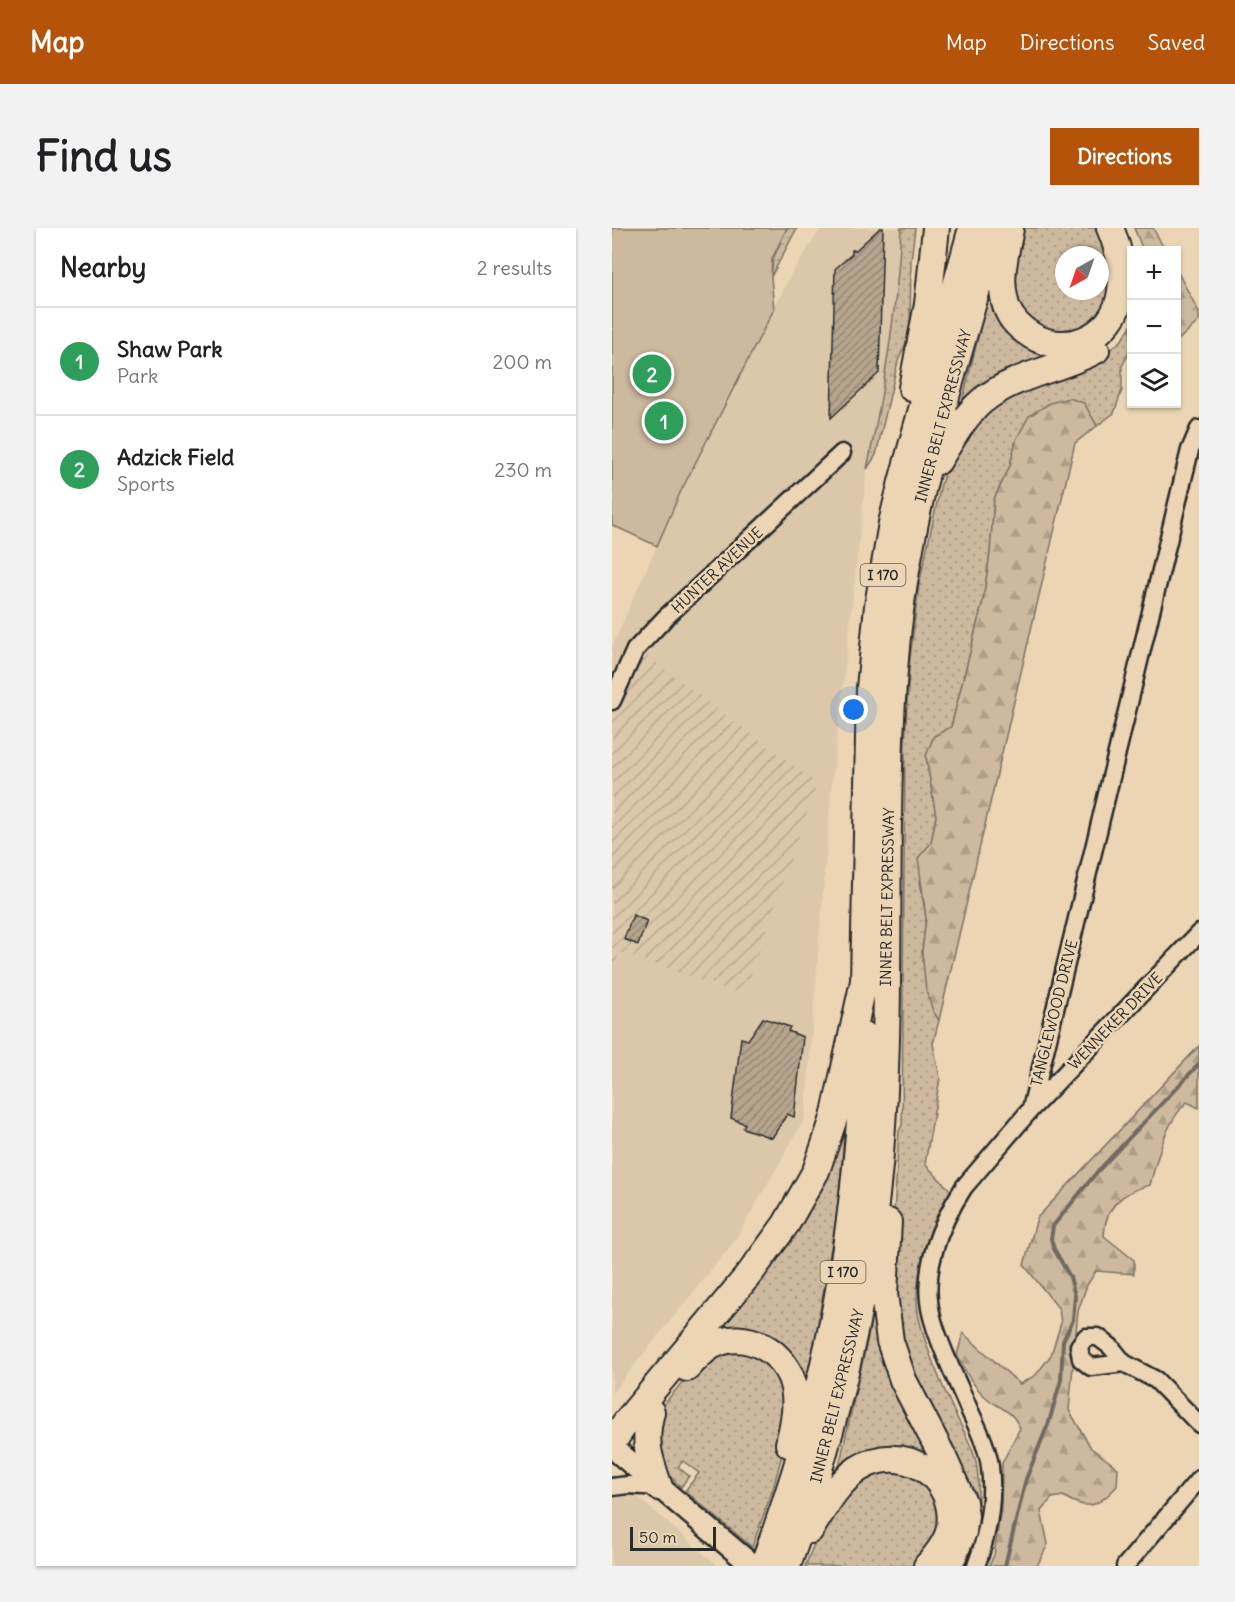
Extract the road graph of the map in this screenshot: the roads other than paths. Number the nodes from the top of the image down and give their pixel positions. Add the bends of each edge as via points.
1 (936, 228) edge
2 (972, 228) edge
3 (995, 228) edge
4 (1010, 228) edge
5 (1110, 228) edge
6 (1124, 228) edge
7 (1129, 246) edge
8 (1127, 318) edge
9 (1199, 429) edge
10 (842, 453) dead end
11 (925, 481) junction
12 (892, 523) junction
13 (612, 701) edge
14 (1199, 933) edge
15 (864, 981) junction
16 (884, 1104) junction
17 (1031, 1109) junction
18 (1124, 1363) dead end
19 (647, 1406) junction
20 (612, 1412) edge
21 (1199, 1424) edge
22 (612, 1445) edge
23 (1199, 1479) edge
24 (612, 1487) edge
25 (659, 1487) junction
26 (771, 1564) edge
27 (927, 1566) edge
28 (945, 1566) edge
29 (976, 1566) edge
30 (1125, 1566) edge

1 - 12 highway via 928,304
2 - 12 highway, INNER BELT EXPRESSWAY / I 170
3 - 11 highway, INNER BELT EXPRESSWAY / I 170
4 - 5 highway via 1003,269 1007,308 1014,320 1035,338 1060,345 1091,338 1111,318 1118,304 1120,268
6 - 7 highway
8 - 11 highway via 1115,336 1086,356 1012,383 980,403
9 - 17 street, TANGLEWOOD DRIVE via 1190,450
10 - 13 street, HUNTER AVENUE via 665,618 636,650
11 - 16 highway, INNER BELT EXPRESSWAY / I 170 via 907,563 892,687
12 - 15 highway, INNER BELT EXPRESSWAY / I 170 via 870,688
14 - 17 street, WENNEKER DRIVE
15 - 19 highway via 834,1118 816,1172 767,1251
15 - 26 highway, INNER BELT EXPRESSWAY / I 170 via 859,1148 843,1273 815,1407
16 - 26 highway, INNER BELT EXPRESSWAY / I 170 via 875,1209 854,1333 825,1454
16 - 28 highway via 888,1229 884,1294 890,1341 903,1380 948,1466 965,1516 963,1532
17 - 29 street, TANGLEWOOD DRIVE via 955,1201 945,1218 930,1269 931,1316 990,1466 990,1518
18 - 21 street via 1156,1380
19 - 20 highway
19 - 22 highway via 636,1429
19 - 25 highway via 646,1444
19 - 26 highway via 713,1345 752,1341 783,1363 795,1389 795,1411
22 - 25 main road
23 - 30 street
24 - 25 street
25 - 26 main road
26 - 27 highway via 846,1479 870,1462 885,1458 915,1462 927,1469 946,1494 951,1509 950,1528 945,1543

